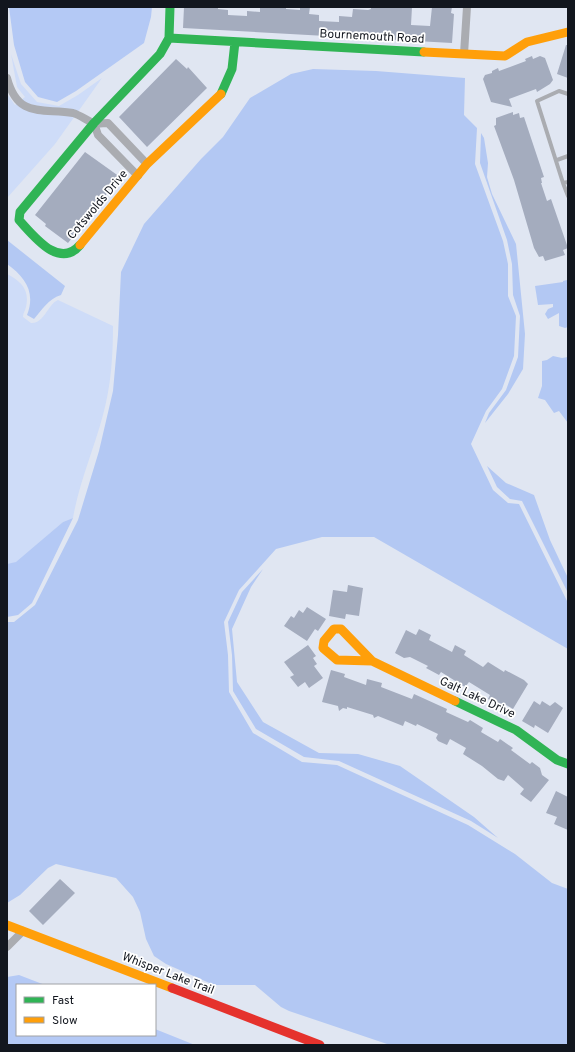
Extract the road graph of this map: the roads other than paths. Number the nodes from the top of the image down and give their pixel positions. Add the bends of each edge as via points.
1 (170, 7) edge
2 (467, 7) edge
3 (568, 32) edge
4 (169, 38) junction
5 (235, 42) junction
6 (464, 54) junction
7 (7, 78) edge
8 (568, 94) edge
9 (94, 123) junction
10 (568, 156) edge
11 (557, 160) junction
12 (147, 164) junction
13 (138, 176) junction
14 (566, 183) edge
15 (568, 196) edge
16 (372, 661) junction
17 (568, 764) edge
18 (7, 925) edge
19 (23, 931) junction
20 (7, 947) edge
21 (320, 1045) edge

1 - 4 street, Cotswolds Drive
2 - 6 street
3 - 6 street, Bournemouth Road via 527,42 505,56
4 - 5 street, Bournemouth Road
4 - 9 street, Cotswolds Drive via 160,54
5 - 6 street, Bournemouth Road
5 - 12 street, Cotswolds Drive via 235,58 230,80 221,94
7 - 9 street via 10,89 27,107 37,111 74,113
8 - 11 lane via 559,91 537,101
9 - 12 street via 108,123
9 - 13 street via 98,135
9 - 13 street, Cotswolds Drive via 20,212 19,220 39,242 54,251 65,254 77,250
10 - 11 lane
11 - 14 lane
12 - 13 street, Cotswolds Drive
14 - 15 lane
16 - 16 street, Galt Lake Drive via 337,660 323,648 324,641 334,629 341,629
16 - 17 street, Galt Lake Drive via 516,730 557,760
18 - 19 street, Whisper Lake Trail
19 - 20 street
19 - 21 street, Whisper Lake Trail

